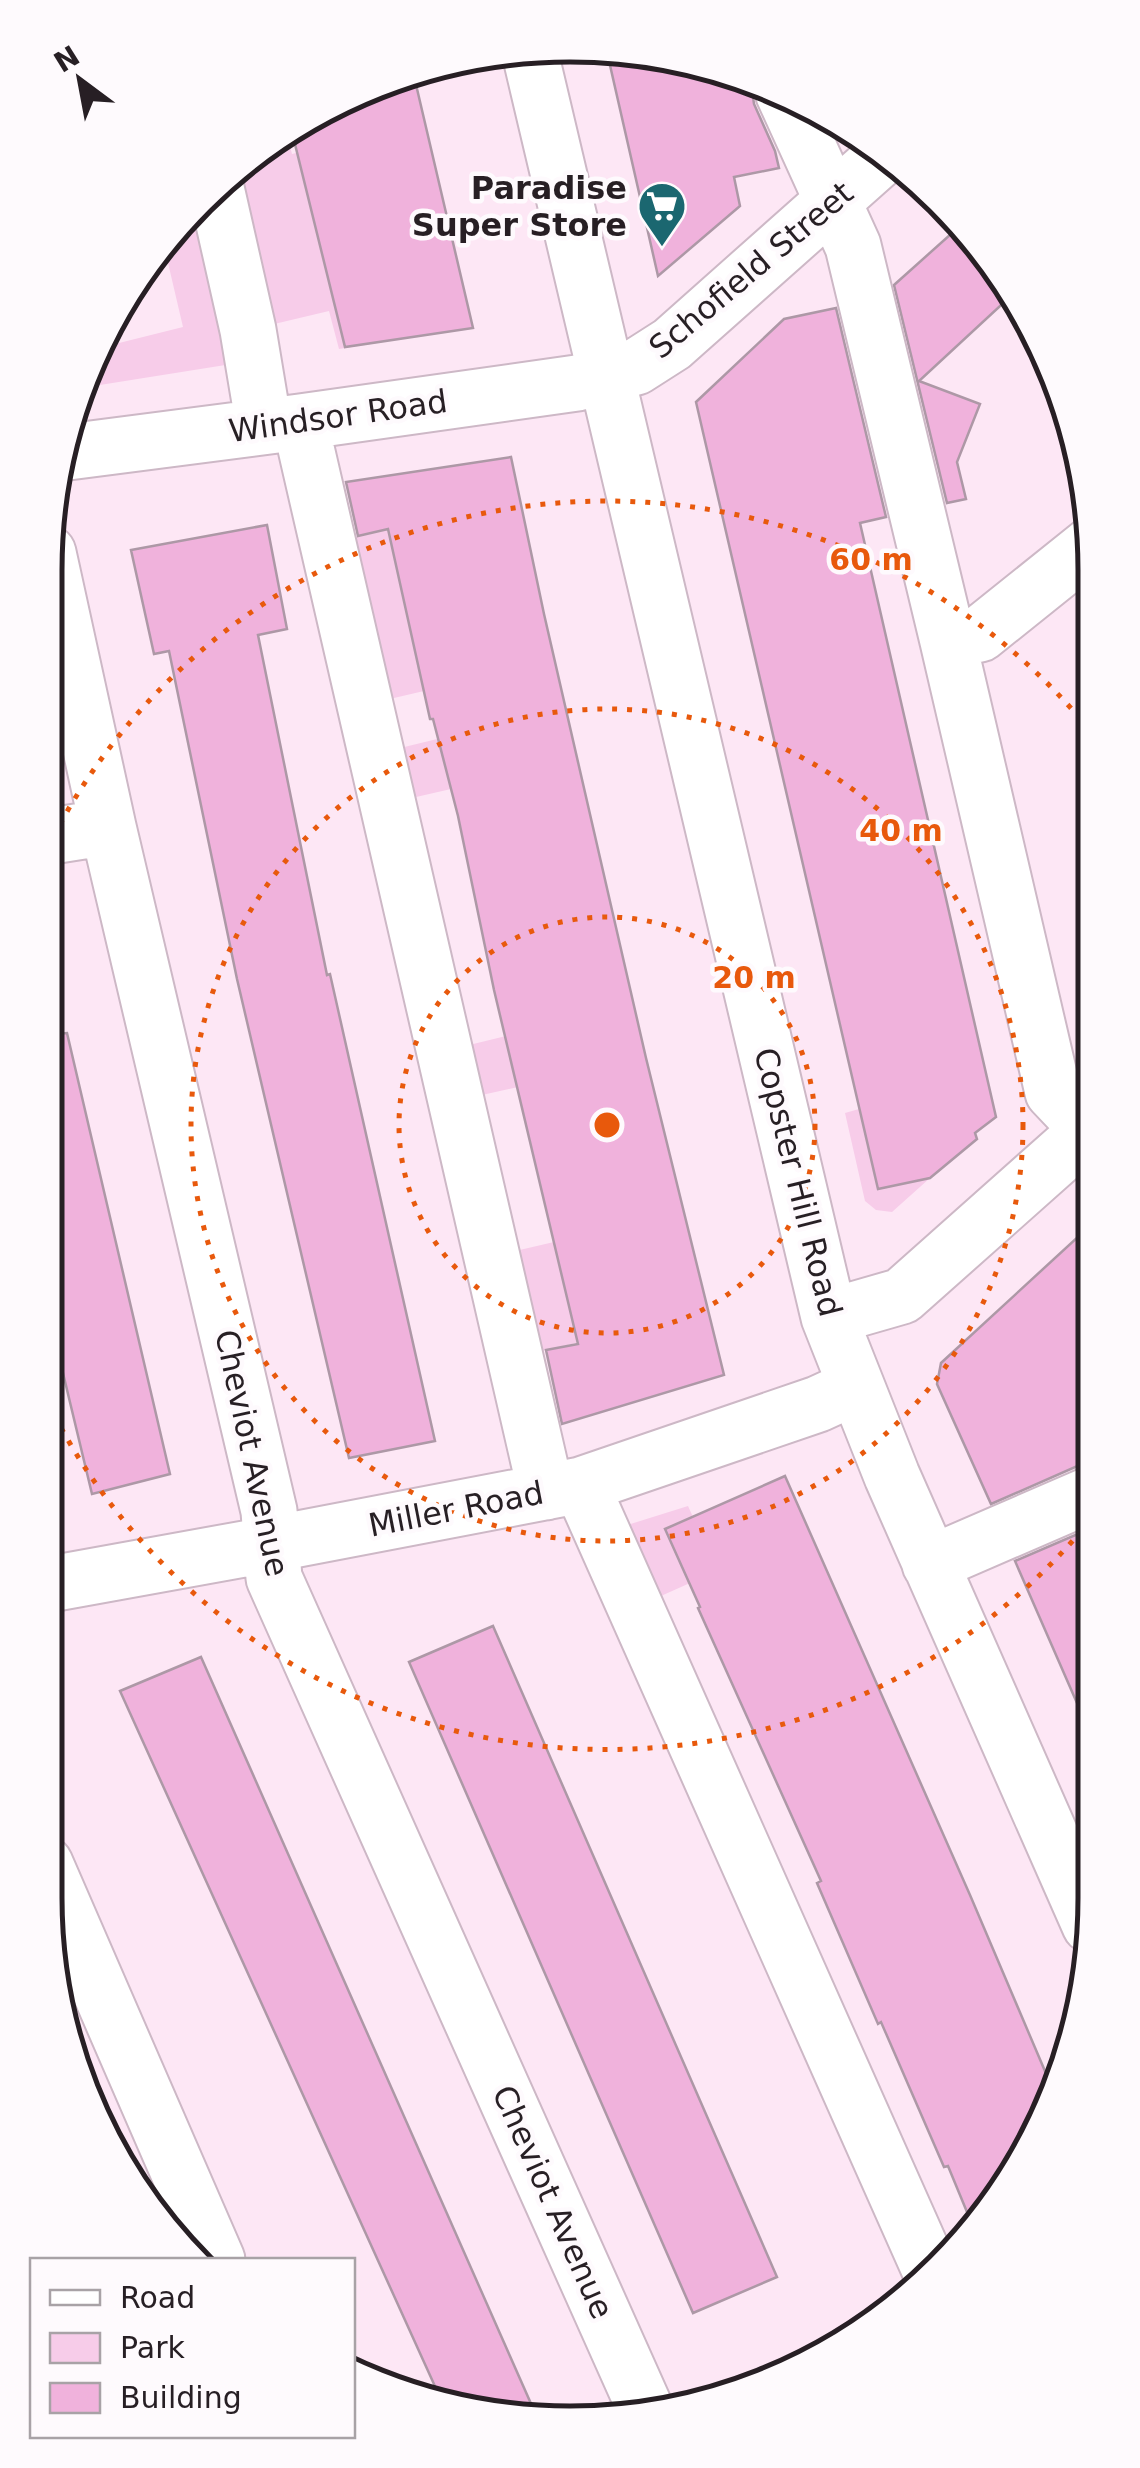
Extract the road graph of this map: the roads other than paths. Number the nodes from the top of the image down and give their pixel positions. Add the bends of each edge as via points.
1 (533, 64) edge
2 (794, 115) edge
3 (875, 164) edge
4 (833, 201) junction
5 (219, 203) edge
6 (607, 374) junction
7 (282, 424) junction
8 (77, 451) edge
9 (1077, 555) edge
10 (62, 617) edge
11 (948, 641) junction
12 (108, 827) junction
13 (62, 834) edge
14 (1078, 1116) edge
15 (1078, 1140) edge
16 (829, 1317) junction
17 (855, 1387) junction
18 (563, 1488) junction
19 (1078, 1500) edge
20 (272, 1544) junction
21 (930, 1564) junction
22 (62, 1582) edge
23 (1078, 1898) edge
24 (62, 1904) edge
25 (216, 2258) edge
26 (926, 2260) edge
27 (641, 2400) edge

1 - 6 street, Copster Hill Road
2 - 4 street
3 - 4 street, Schofield Street
4 - 6 street, Schofield Street via 672,344 636,367
4 - 11 street via 854,246
5 - 7 street via 252,346
6 - 7 street, Windsor Road
6 - 16 street, Copster Hill Road
7 - 8 street, Windsor Road
7 - 18 street
9 - 11 street via 980,634
10 - 12 street, Cheviot Avenue
11 - 14 street via 1053,1092
12 - 13 street
12 - 20 street, Cheviot Avenue
15 - 16 street via 902,1296
16 - 17 street, Copster Hill Road
17 - 18 street, Miller Road
17 - 21 street, Copster Hill Road
18 - 20 street, Miller Road
18 - 26 street
19 - 21 street
20 - 22 street, Miller Road
20 - 27 street, Cheviot Avenue via 274,1578
21 - 23 street, Copster Hill Road
24 - 25 street

